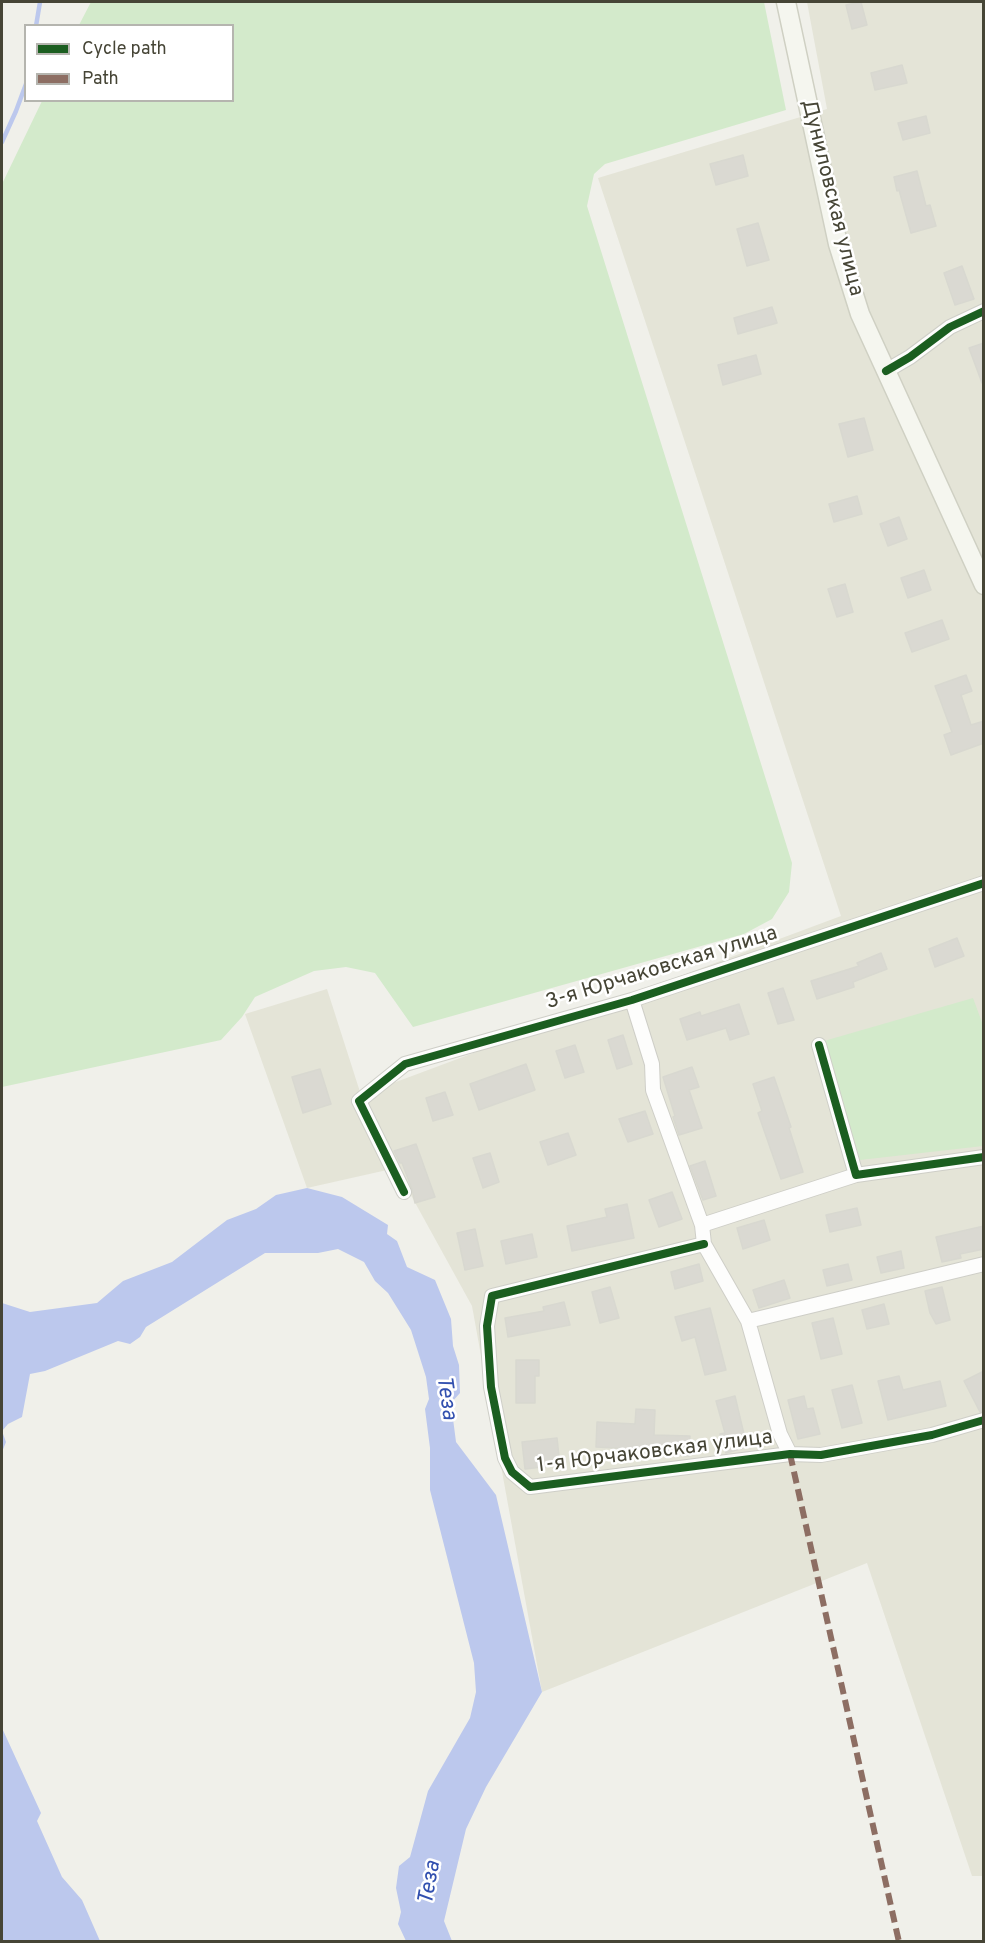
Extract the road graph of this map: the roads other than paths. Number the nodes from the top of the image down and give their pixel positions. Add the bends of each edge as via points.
1 (786, 2) edge
2 (984, 311) edge
3 (886, 371) junction
4 (984, 585) edge
5 (984, 883) edge
6 (632, 1000) junction
7 (819, 1045) dead end
8 (984, 1157) edge
9 (856, 1175) junction
10 (404, 1192) dead end
11 (702, 1226) junction
12 (704, 1244) junction
13 (984, 1264) edge
14 (748, 1321) junction
15 (984, 1420) edge
16 (790, 1454) junction

1 - 3 main road, Дуниловская улица via 838,244 860,314
2 - 3 street via 950,327
3 - 4 main road, Дуниловская улица
5 - 6 street, 3-я Юрчаковская улица
6 - 10 street, 3-я Юрчаковская улица via 405,1064 359,1101
6 - 11 street via 652,1064 653,1090
7 - 9 street
8 - 9 street
9 - 11 street
11 - 12 street
12 - 14 street
12 - 16 street, 1-я Юрчаковская улица via 492,1296 487,1326 491,1387 505,1458 513,1472 530,1487
13 - 14 street
14 - 16 street via 780,1434
15 - 16 street, 1-я Юрчаковская улица via 932,1435 821,1455

